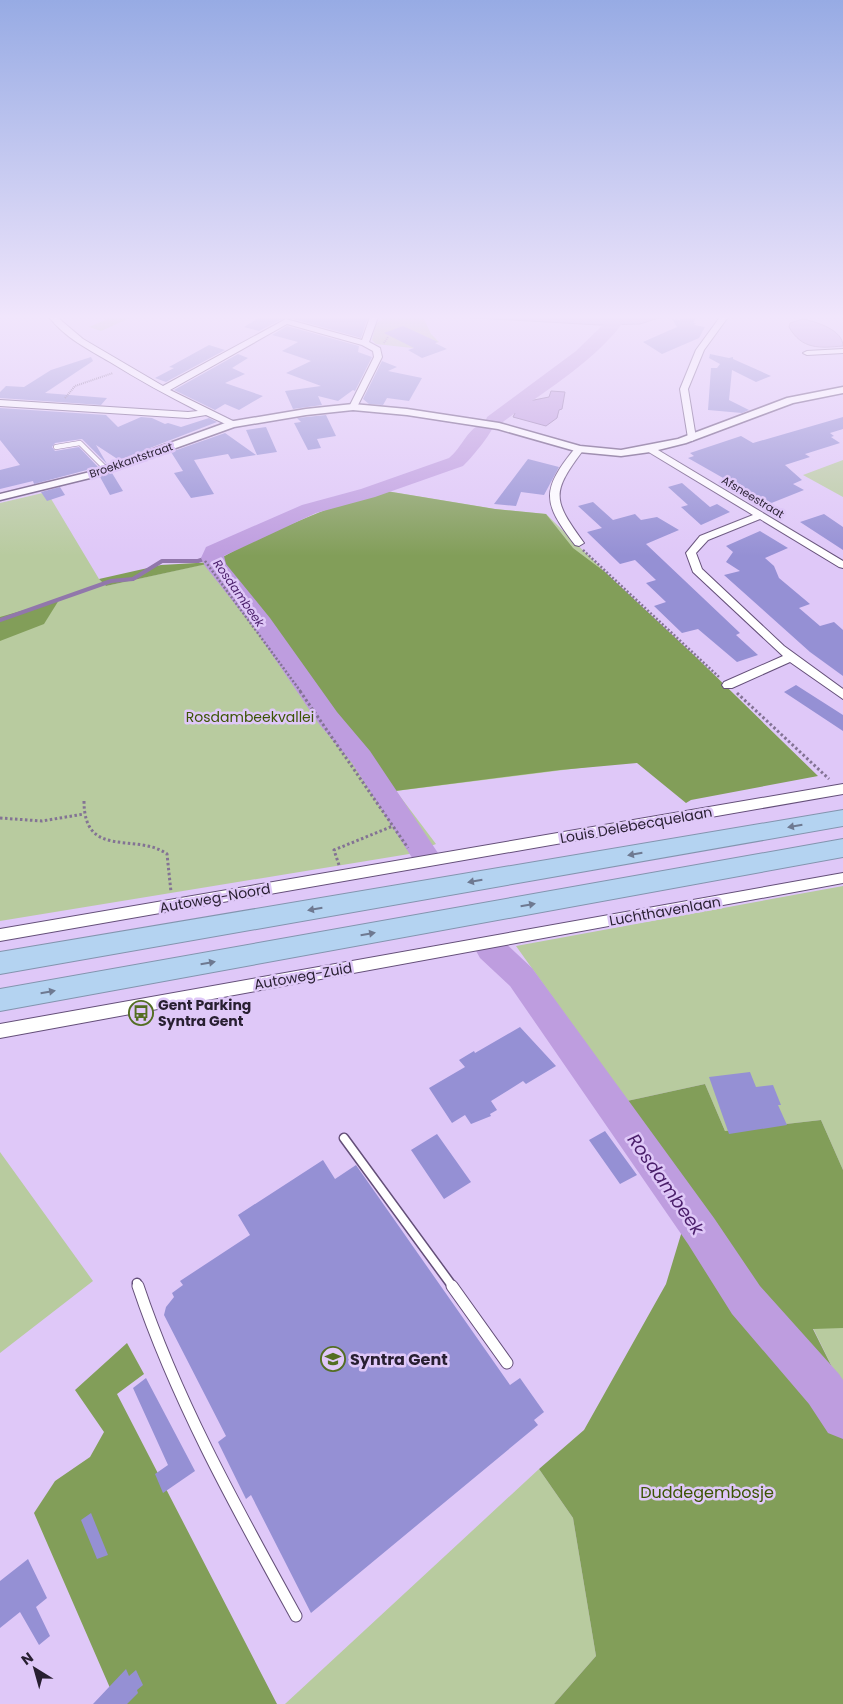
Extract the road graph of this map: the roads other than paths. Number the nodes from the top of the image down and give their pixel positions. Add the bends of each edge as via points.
1 (176, 397) edge
2 (358, 397) edge
3 (685, 397) edge
4 (809, 397) edge
5 (0, 403) edge
6 (353, 407) junction
7 (206, 412) junction
8 (232, 424) junction
9 (692, 438) junction
10 (56, 447) dead end
11 (579, 449) junction
12 (650, 449) junction
13 (107, 470) junction
14 (0, 497) edge
15 (760, 516) junction
16 (579, 543) road end
17 (843, 566) edge
18 (791, 657) junction
19 (728, 685) road end
20 (843, 695) edge
21 (842, 789) edge
22 (843, 818) edge
23 (843, 848) edge
24 (430, 861) joint
25 (843, 878) edge
26 (0, 935) edge
27 (487, 943) joint
28 (0, 963) edge
29 (0, 1000) edge
30 (0, 1031) edge
31 (344, 1138) dead end
32 (136, 1283) dead end
33 (507, 1363) dead end
34 (296, 1616) dead end

1 - 7 street
2 - 6 street
3 - 9 street
4 - 9 street, Broekkantstraat via 791,400
5 - 7 street via 188,415
6 - 8 street, Broekkantstraat
6 - 11 street, Broekkantstraat via 499,426
7 - 8 street
8 - 13 street, Broekkantstraat
9 - 12 street, Broekkantstraat
10 - 13 lane via 80,443
11 - 12 street, Broekkantstraat via 602,453
11 - 16 street via 556,481 553,495 558,514
12 - 15 street, Afsneestraat
13 - 14 street, Broekkantstraat
15 - 17 street, Afsneestraat
15 - 18 street via 704,538 691,553 697,570
18 - 19 street
18 - 20 street
21 - 24 street, Louis Delebecquelaan
22 -> 28 highway
29 -> 23 highway
24 - 26 street, Autoweg-Noord
25 - 27 street, Luchthavenlaan
27 - 30 street, Autoweg-Zuid
31 - 33 lane
32 - 34 lane via 154,1334 211,1460

